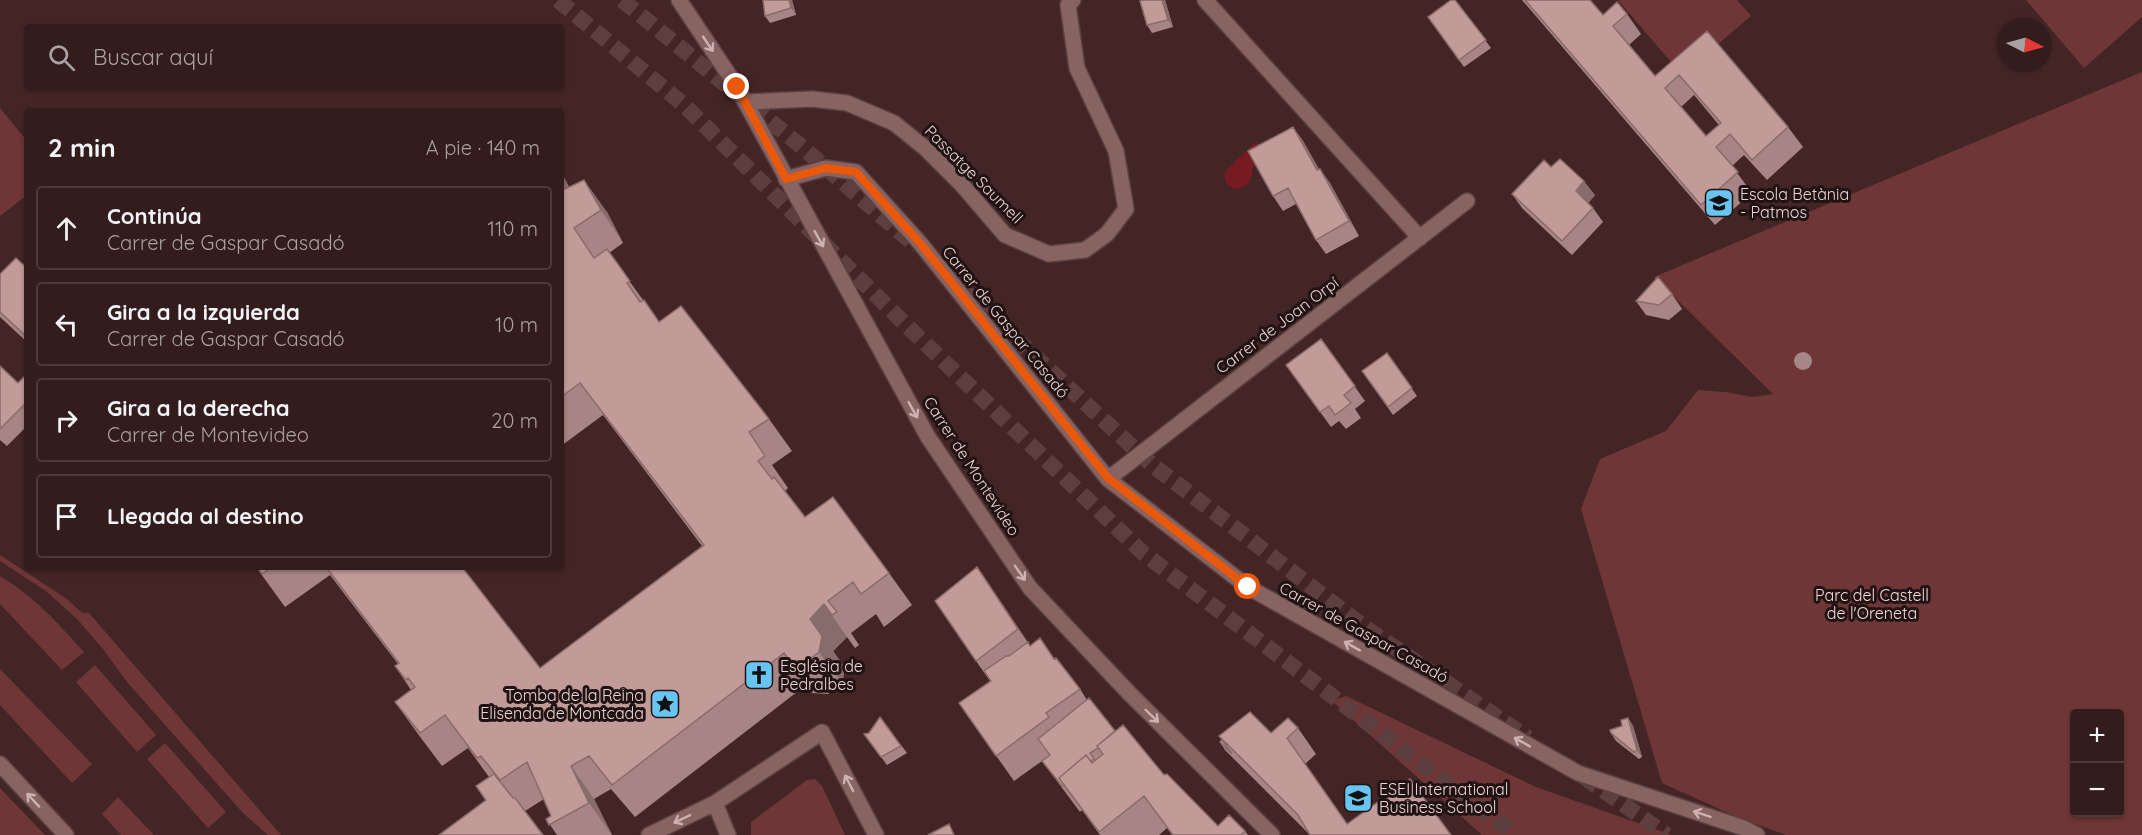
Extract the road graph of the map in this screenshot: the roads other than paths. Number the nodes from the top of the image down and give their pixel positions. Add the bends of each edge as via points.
1 (679, 0) edge
2 (1072, 0) edge
3 (1205, 0) edge
4 (745, 102) junction
5 (786, 179) junction
6 (1467, 201) dead end
7 (1420, 238) junction
8 (1108, 478) junction
9 (0, 764) edge
10 (715, 803) junction
11 (66, 835) edge
12 (649, 835) edge
13 (728, 835) edge
14 (876, 835) edge
15 (1272, 835) edge
16 (1757, 835) edge

1 -> 4 street, Carrer de Montevideo
2 - 4 street, Passatge Saumell via 1068,5 1077,69 1116,151 1126,208 1107,234 1084,250 1049,254 1005,235 963,186 894,123 847,103 812,99
3 - 7 street
4 - 5 street, Carrer de Montevideo
5 - 8 street, Carrer de Gaspar Casadó via 826,168 856,172 920,243
5 -> 15 street, Carrer de Montevideo via 928,437 1030,588
6 - 7 street, Carrer de Joan Orpí
7 - 8 street, Carrer de Joan Orpí
16 -> 8 street, Carrer de Gaspar Casadó via 1578,773 1248,587
11 -> 9 street
10 -> 12 street
10 - 13 street
14 -> 10 street via 822,732

